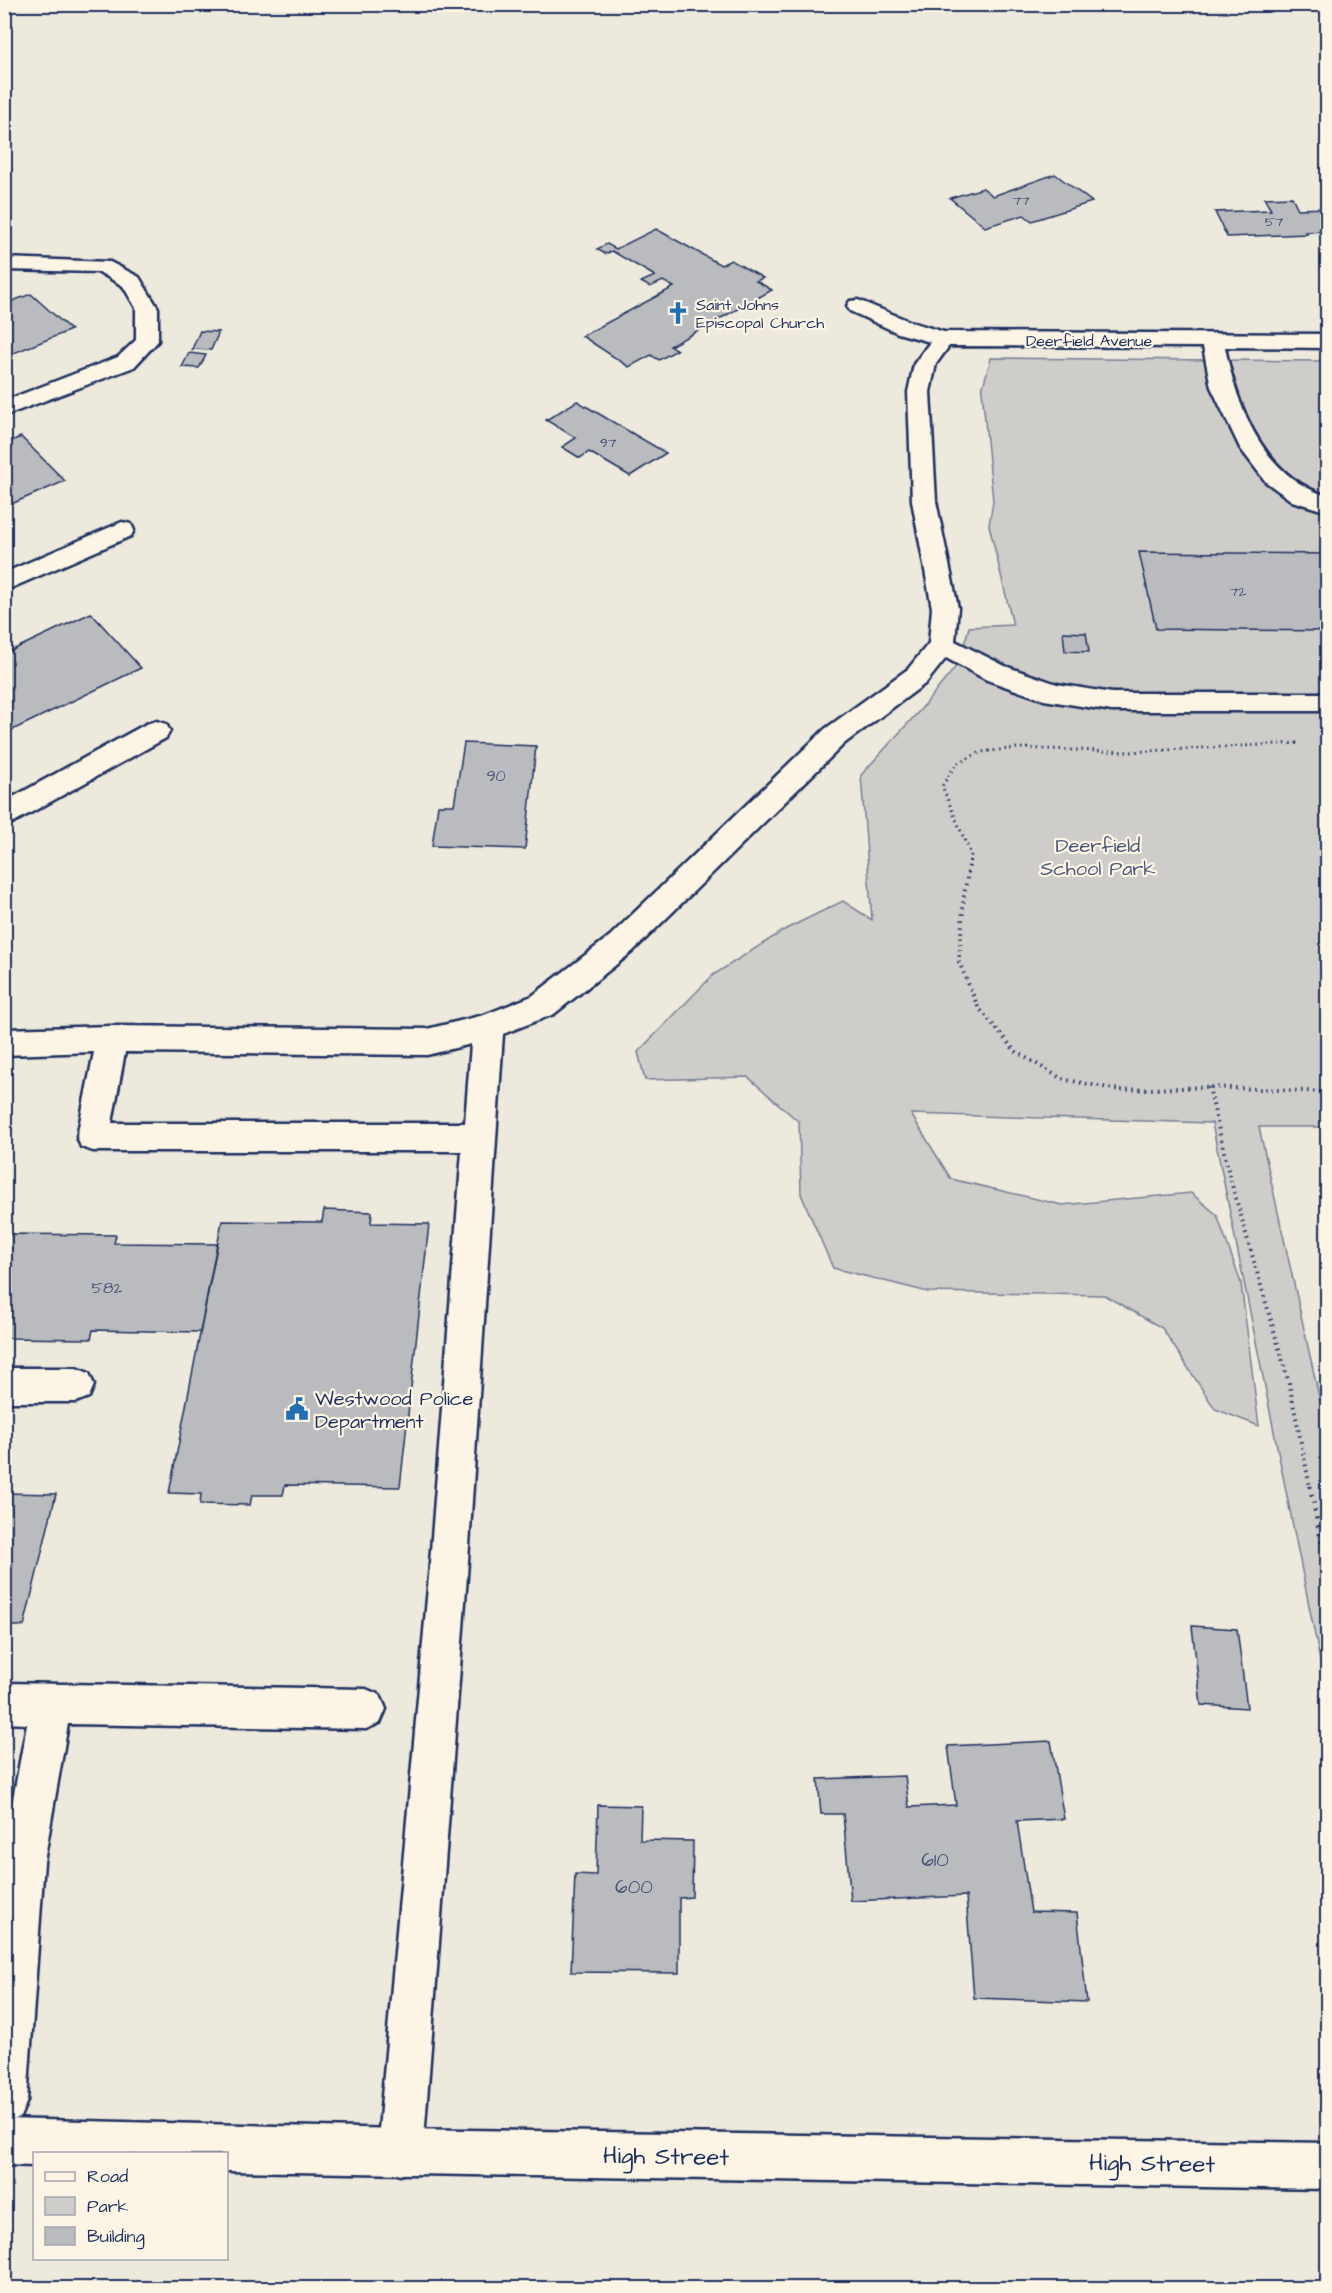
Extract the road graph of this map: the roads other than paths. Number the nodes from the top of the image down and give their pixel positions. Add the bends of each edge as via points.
1 (4, 264) edge
2 (858, 306) dead end
3 (944, 339) junction
4 (1213, 340) junction
5 (1328, 341) edge
6 (4, 409) edge
7 (1328, 504) edge
8 (122, 531) dead end
9 (4, 583) edge
10 (942, 645) junction
11 (1328, 702) edge
12 (156, 731) dead end
13 (4, 815) edge
14 (488, 1027) junction
15 (112, 1039) junction
16 (4, 1042) edge
17 (480, 1137) junction
18 (4, 1385) edge
19 (76, 1385) dead end
20 (4, 1702) edge
21 (51, 1703) junction
22 (366, 1709) dead end
23 (4, 2101) edge
24 (4, 2142) edge
25 (400, 2152) junction
26 (1328, 2166) edge

1 - 6 main road via 102,266 131,282 147,308 147,341 126,362
2 - 3 main road, Deerfield Avenue via 906,328
3 - 4 main road, Deerfield Avenue
3 - 10 main road via 925,364 919,392 924,501 945,608
4 - 5 main road, Deerfield Avenue
4 - 7 main road via 1222,387 1248,443 1274,477 1301,496
8 - 9 main road
10 - 11 main road via 996,673 1054,693 1112,702
10 - 14 main road via 916,675 835,736 621,944 543,1005
12 - 13 main road
14 - 15 main road via 427,1042
14 - 17 main road
15 - 16 main road
15 - 17 main road via 93,1137
17 - 25 main road
18 - 19 main road
20 - 21 main road
21 - 22 main road
21 - 23 main road via 23,1862
24 - 25 main road, High Street
25 - 26 main road, High Street

